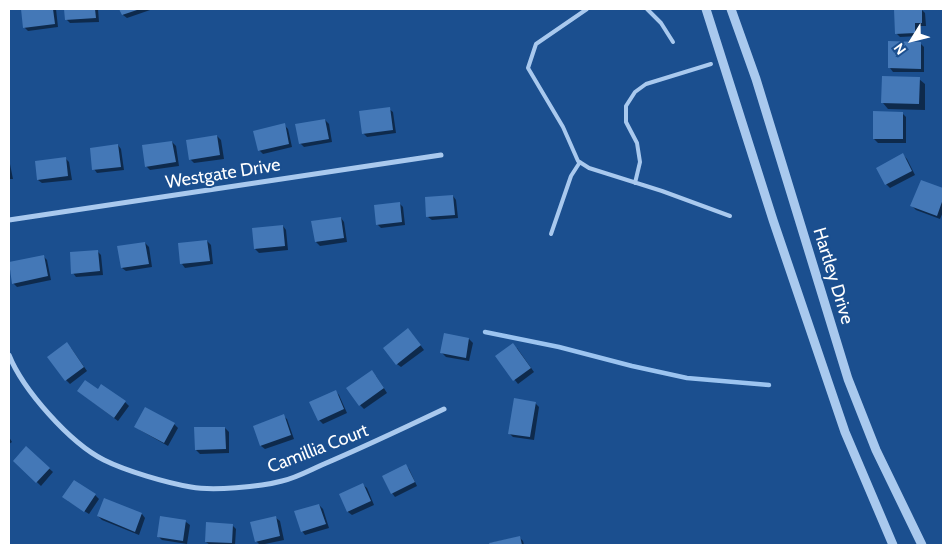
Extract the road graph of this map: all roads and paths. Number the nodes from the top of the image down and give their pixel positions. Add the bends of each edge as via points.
1 (587, 9) edge
2 (647, 9) edge
3 (706, 9) edge
4 (731, 9) edge
5 (673, 42) dead end
6 (711, 64) dead end
7 (440, 155) dead end
8 (580, 162) junction
9 (635, 183) junction
10 (730, 216) dead end
11 (9, 220) edge
12 (551, 234) dead end
13 (9, 355) edge
14 (444, 409) dead end
15 (893, 545) edge
16 (922, 545) edge

1 - 8 lane via 536,44 528,68
2 - 5 lane
3 - 15 street via 844,432
4 - 16 street, Hartley Drive via 756,78 848,379 876,450
6 - 9 lane via 646,84 635,92 626,106 626,122 637,143 640,162
7 - 11 street, Westgate Drive
8 - 9 lane
8 - 12 lane via 571,176
9 - 10 lane
13 - 14 street, Camillia Court via 32,394 55,422 103,460 133,472 192,487 239,488 282,482

